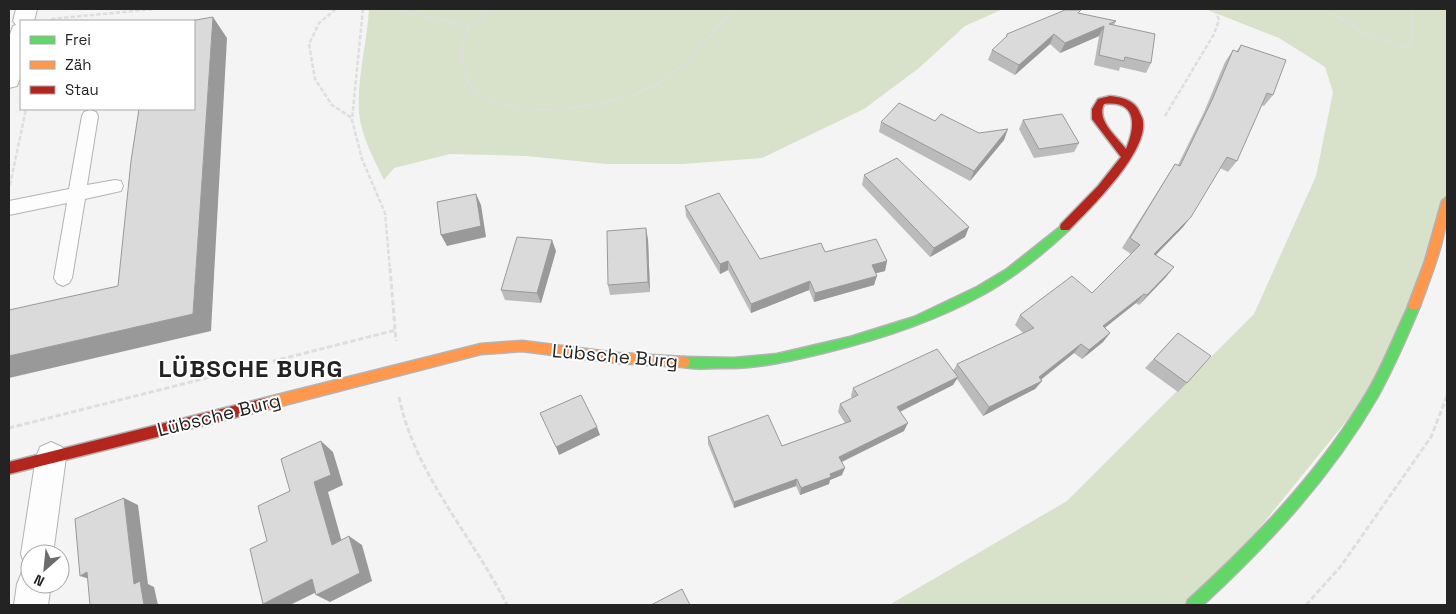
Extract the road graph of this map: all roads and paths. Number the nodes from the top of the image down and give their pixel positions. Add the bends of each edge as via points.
1 (154, 9) edge
2 (336, 9) edge
3 (363, 9) edge
4 (395, 9) edge
5 (494, 9) edge
6 (734, 9) edge
7 (1215, 9) edge
8 (1324, 9) edge
9 (1412, 9) edge
10 (46, 19) dead end
11 (469, 26) junction
12 (20, 36) edge
13 (14, 73) edge
14 (26, 110) edge
15 (90, 116) dead end
16 (352, 118) junction
17 (1161, 123) dead end
18 (1126, 156) junction
19 (115, 186) dead end
20 (9, 191) edge
21 (78, 194) junction
22 (1447, 202) edge
23 (9, 208) edge
24 (64, 278) dead end
25 (396, 330) junction
26 (397, 370) junction
27 (1447, 396) edge
28 (9, 428) edge
29 (51, 457) junction
30 (9, 468) edge
31 (38, 544) edge
32 (508, 605) edge
33 (1193, 605) edge
34 (1306, 605) edge

1 - 10 path
2 - 16 path via 319,23 308,44 315,79 332,105
3 - 16 path
4 - 11 path
5 - 11 path
6 - 11 path via 653,87 590,104 543,109 497,103 478,93 463,66 461,49
7 - 17 path via 1219,20 1214,34
8 - 9 path via 1384,41 1407,48 1412,38
12 - 13 street
14 - 20 path
15 - 21 lane
16 - 25 path via 362,159 385,213
18 - 18 street, Lübsche Burg via 1096,119 1101,101 1109,98 1122,101 1139,120 1138,132
18 - 26 street, Lübsche Burg via 1071,224 1032,258 987,288 917,323 854,343 765,361 678,362 517,346 480,349
19 - 21 lane
21 - 23 lane
21 - 24 lane
22 - 33 street via 1411,319 1387,371 1358,418 1316,478 1274,529
25 - 26 path
25 - 28 path
26 - 29 street, Lübsche Burg
26 - 32 path via 401,413 419,458
27 - 34 path via 1431,437 1341,566
29 - 30 street, Lübsche Burg
29 - 31 street

